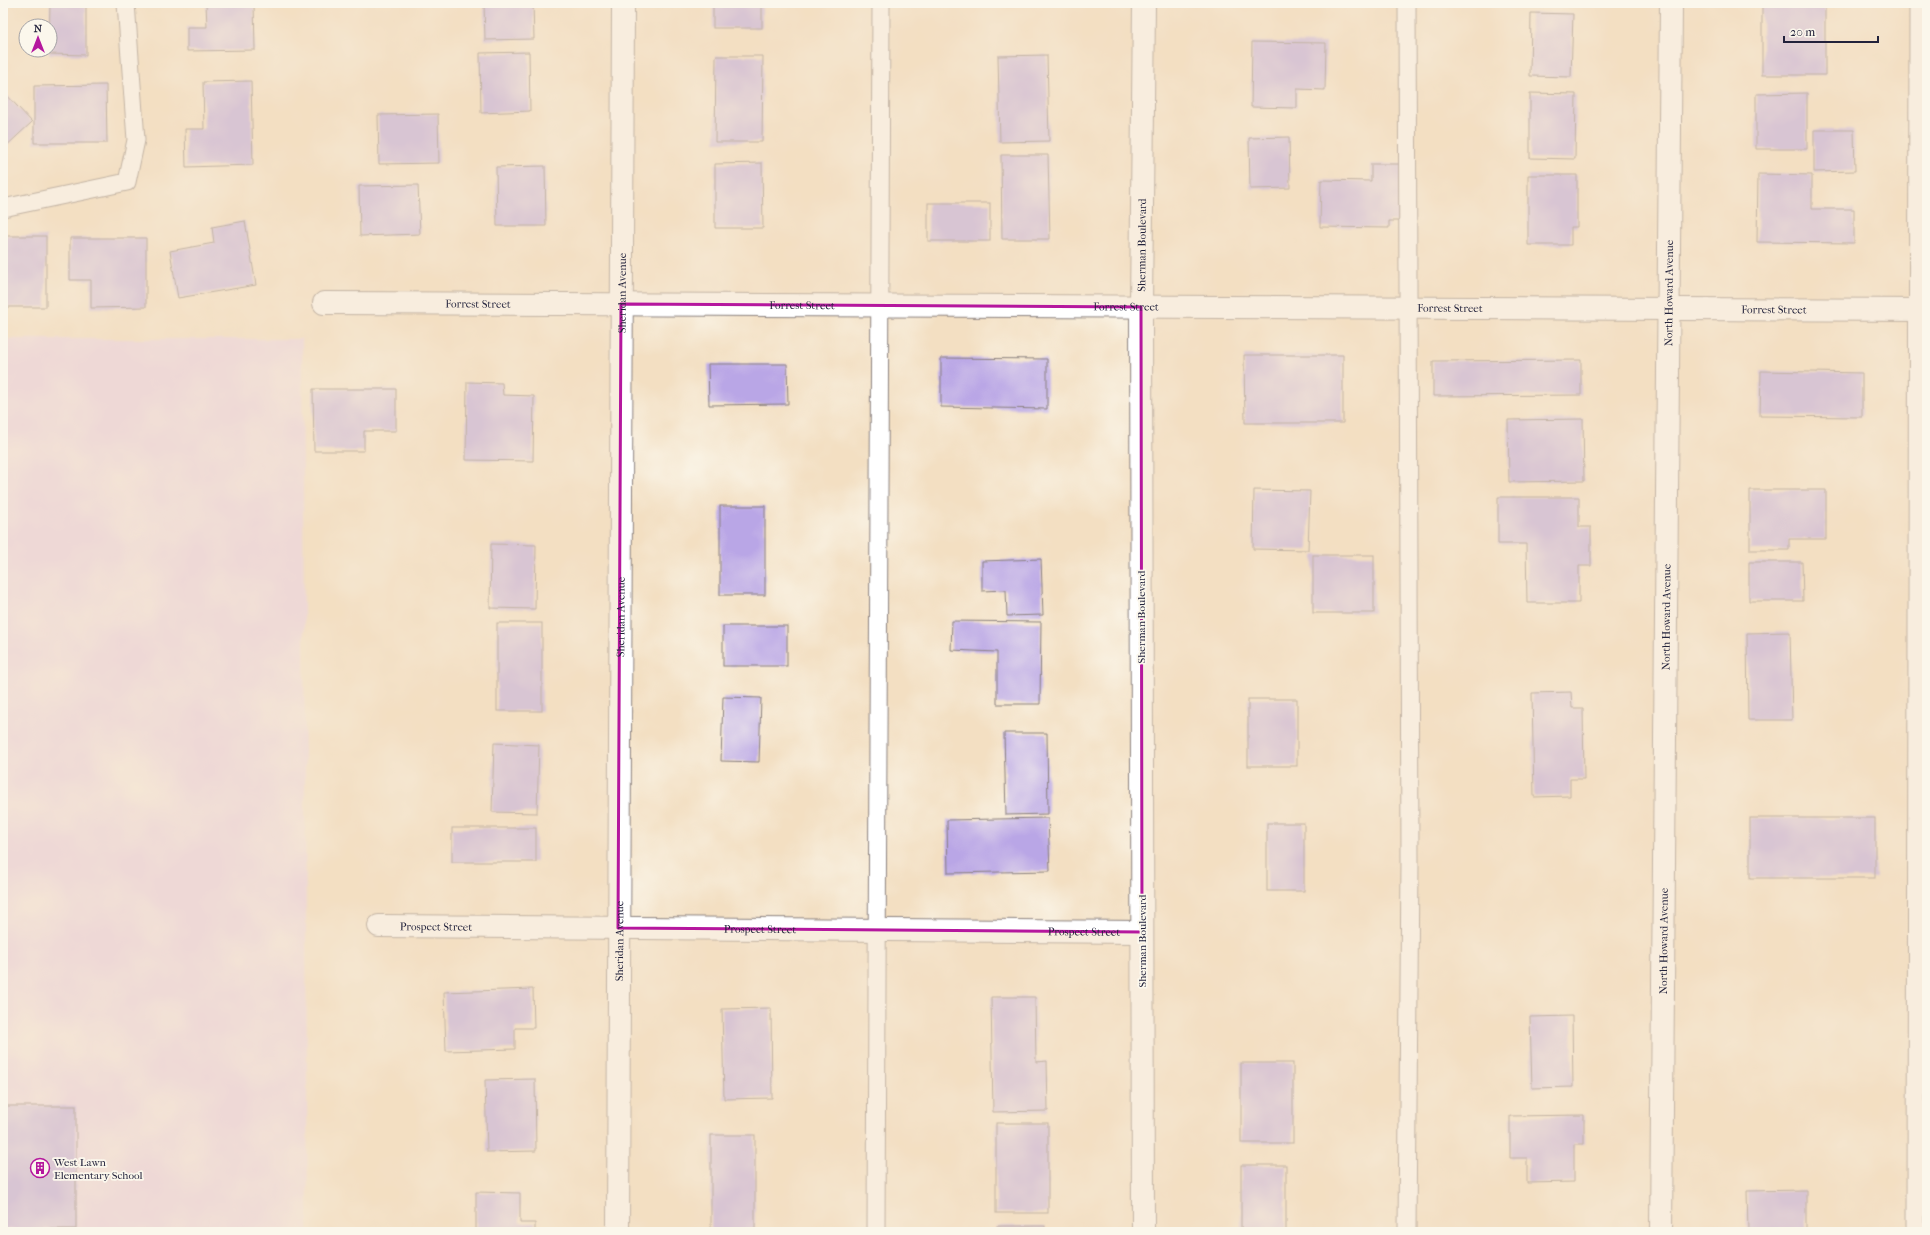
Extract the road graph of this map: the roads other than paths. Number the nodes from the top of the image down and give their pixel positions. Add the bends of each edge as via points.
1 (126, 3) edge
2 (622, 3) edge
3 (881, 3) edge
4 (1144, 3) edge
5 (1407, 3) edge
6 (1671, 3) edge
7 (1918, 3) edge
8 (3, 208) edge
9 (324, 303) dead end
10 (621, 304) junction
11 (880, 306) junction
12 (1141, 307) junction
13 (1407, 308) junction
14 (1669, 309) junction
15 (1922, 310) edge
16 (1922, 852) edge
17 (379, 926) dead end
18 (618, 928) junction
19 (878, 930) junction
20 (1142, 932) junction
21 (618, 1232) edge
22 (876, 1232) edge
23 (1143, 1232) edge
24 (1407, 1232) edge
25 (1661, 1232) edge
26 (1916, 1232) edge

1 - 8 lane via 136,140 127,182
2 - 10 street, Sheridan Avenue
3 - 11 lane
4 - 12 street, Sherman Boulevard
5 - 13 lane
6 - 14 street, North Howard Avenue
7 - 15 lane
9 - 10 street, Forrest Street
10 - 11 street, Forrest Street
10 - 18 street, Sheridan Avenue
11 - 12 street, Forrest Street
11 - 19 lane
12 - 13 street, Forrest Street
12 - 20 street, Sherman Boulevard
13 - 14 street, Forrest Street
13 - 24 lane via 1410,861
14 - 15 street, Forrest Street
14 - 25 street, North Howard Avenue
15 - 16 lane
16 - 26 lane
17 - 18 street, Prospect Street
18 - 19 street, Prospect Street
18 - 21 street, Sheridan Avenue
19 - 20 street, Prospect Street
19 - 22 lane
20 - 23 street, Sherman Boulevard

